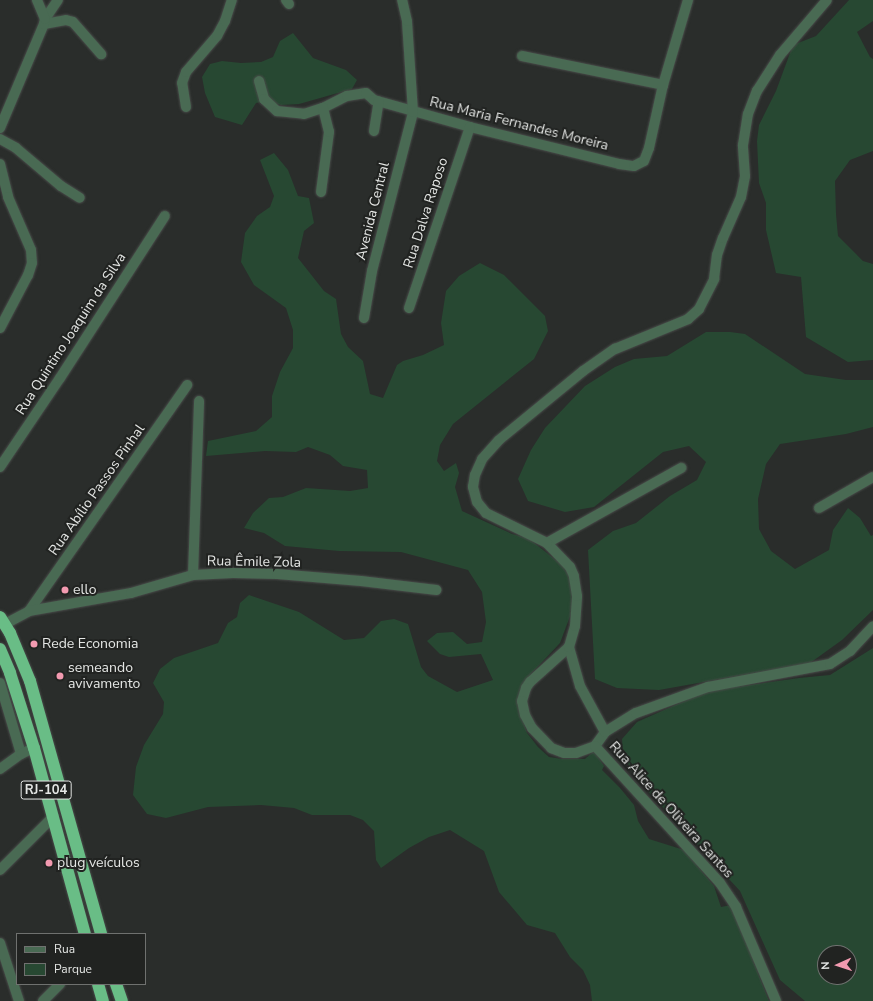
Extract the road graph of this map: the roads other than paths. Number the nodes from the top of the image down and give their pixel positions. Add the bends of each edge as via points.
1 (37, 0) edge
2 (58, 0) edge
3 (232, 0) edge
4 (402, 0) edge
5 (688, 0) edge
6 (827, 0) edge
7 (45, 22) junction
8 (101, 54) dead end
9 (522, 56) dead end
10 (259, 81) dead end
11 (663, 85) junction
12 (378, 101) junction
13 (186, 107) dead end
14 (323, 108) junction
15 (413, 112) junction
16 (470, 127) junction
17 (0, 128) edge
18 (374, 130) dead end
19 (0, 139) edge
20 (0, 164) edge
21 (321, 192) dead end
22 (80, 198) dead end
23 (165, 216) dead end
24 (409, 308) dead end
25 (364, 318) dead end
26 (0, 328) edge
27 (187, 385) dead end
28 (199, 401) dead end
29 (0, 467) edge
30 (681, 468) dead end
31 (873, 477) edge
32 (819, 508) dead end
33 (547, 543) junction
34 (193, 575) junction
35 (436, 590) dead end
36 (29, 611) junction
37 (2, 620) edge
38 (873, 626) edge
39 (569, 648) junction
40 (2, 657) edge
41 (0, 683) edge
42 (605, 732) junction
43 (595, 746) junction
44 (34, 748) junction
45 (21, 754) junction
46 (0, 769) edge
47 (54, 816) junction
48 (0, 870) edge
49 (85, 933) edge
50 (101, 933) edge
51 (0, 943) edge
52 (59, 985) edge
53 (98, 985) edge
54 (116, 985) edge
55 (19, 1001) edge
56 (43, 1001) edge
57 (103, 1001) edge
58 (122, 1001) edge
59 (776, 1001) edge

1 - 7 street
2 - 7 street
3 - 13 street via 217,36 186,72 182,83
4 - 15 street, Rua Maria Fernandes Moreira via 408,28
5 - 11 street
6 - 33 street via 780,55 757,91 748,114 743,146 745,176 741,197 723,238 714,279 699,309 688,319 616,349 583,371 499,440 482,459 475,475 477,502 486,513
7 - 8 street via 73,22
7 - 17 street
9 - 11 street
10 - 14 street via 264,99 277,111 304,114
11 - 16 street, Rua Maria Fernandes Moreira via 649,148 644,161 634,166
12 - 14 street via 366,93 347,96
12 - 15 street
12 - 18 street
14 - 21 street via 329,132
15 - 16 street, Rua Maria Fernandes Moreira
15 - 25 street, Avenida Central via 372,271
16 - 24 street, Rua Dalva Raposo
19 - 22 street via 16,148 61,186
20 - 26 street via 8,197 31,250 32,263
23 - 29 street, Rua Quintino Joaquim da Silva
27 - 36 street, Rua Abílio Passos Pinhal
28 - 34 street
30 - 33 street
31 - 32 street
33 - 39 street via 570,567 574,576 577,596 575,626
34 - 35 street, Rua Êmile Zola via 277,574
34 - 36 street, Rua Êmile Zola via 131,593
36 - 37 street, Rua Êmile Zola
37 - 50 highway, RJ-104 via 30,681
38 - 42 street via 850,651 830,664 708,687 636,713
39 - 42 street, Rua Alice de Oliveira Santos via 580,686
39 - 43 street via 526,688 522,701 525,715 532,728 551,748 564,754 576,753
40 - 44 highway, RJ-104
41 - 45 street
42 - 43 street
43 - 59 street, Rua Alice de Oliveira Santos via 720,883 736,907
44 - 45 street
44 - 47 highway, RJ-104
45 - 46 street
47 - 48 street
47 - 49 highway, RJ-104
51 - 55 street
52 - 56 street
53 - 57 highway
54 - 58 highway

